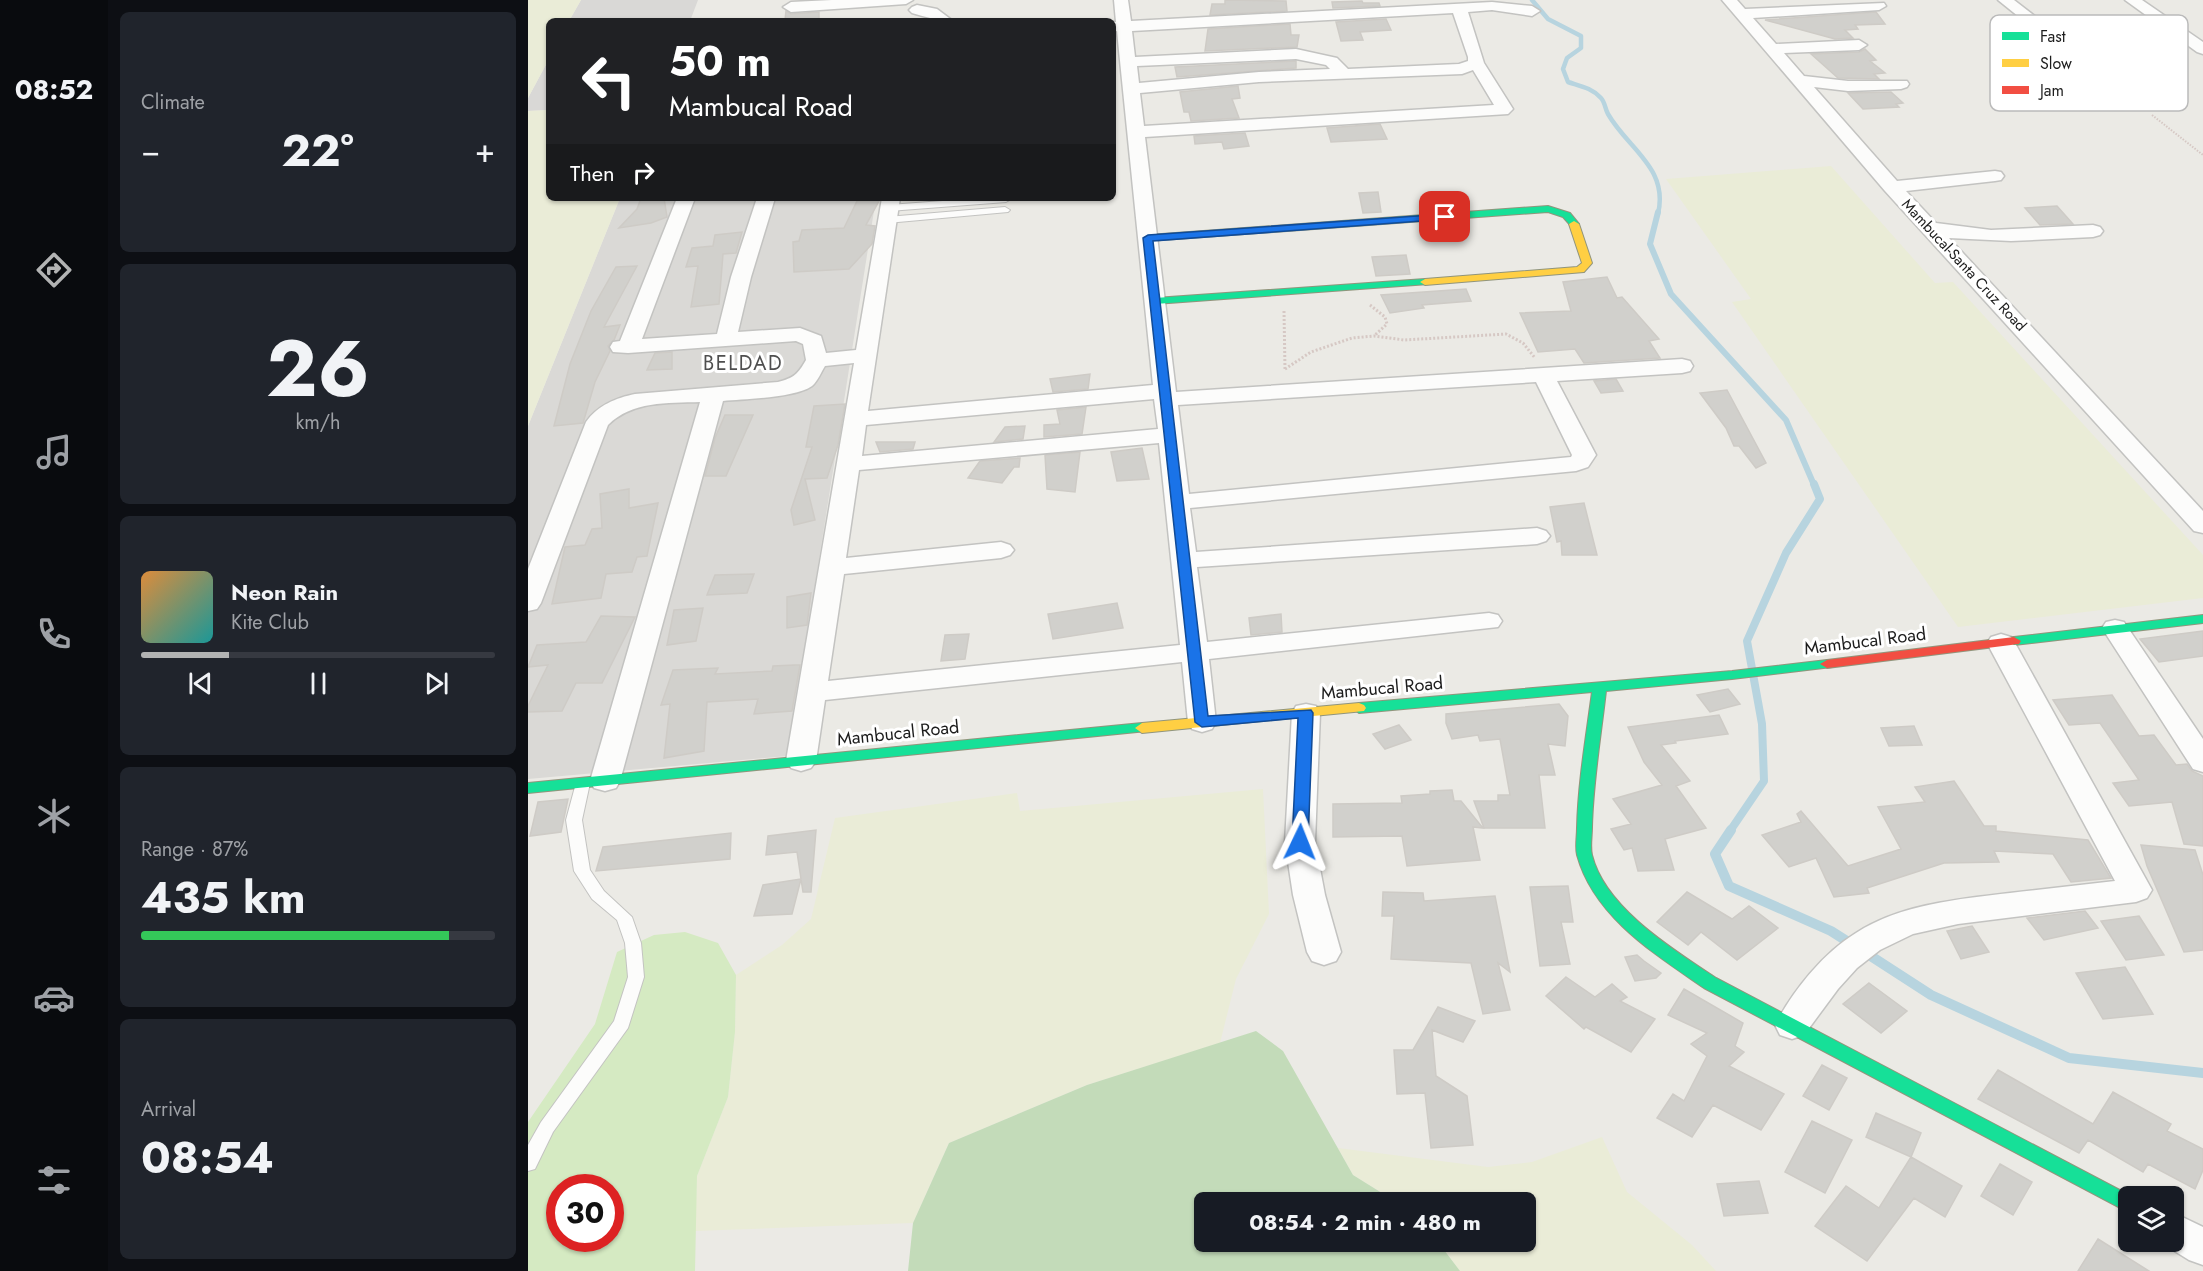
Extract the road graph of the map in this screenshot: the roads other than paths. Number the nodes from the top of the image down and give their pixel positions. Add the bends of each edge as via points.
1 (1121, 0) edge
2 (2005, 0) edge
3 (2132, 0) edge
4 (1450, 6) edge
5 (1879, 6) dead end
6 (791, 7) dead end
7 (1735, 7) edge
8 (914, 8) edge
9 (1532, 11) dead end
10 (2024, 15) edge
11 (2154, 15) edge
12 (941, 18) edge
13 (1118, 27) edge
14 (2188, 39) edge
15 (1859, 45) dead end
16 (2203, 49) edge
17 (1772, 50) junction
18 (1123, 56) edge
19 (1476, 63) junction
20 (1344, 74) junction
21 (1798, 80) junction
22 (1901, 84) dead end
23 (1131, 89) junction
24 (1136, 132) junction
25 (1995, 176) dead end
26 (1892, 187) junction
27 (685, 201) edge
28 (765, 201) edge
29 (974, 201) edge
30 (943, 203) junction
31 (889, 209) edge
32 (1005, 210) dead end
33 (942, 214) junction
34 (1930, 228) junction
35 (2093, 231) dead end
36 (1148, 238) junction
37 (1155, 302) junction
38 (726, 339) junction
39 (865, 356) junction
40 (817, 360) junction
41 (1682, 366) dead end
42 (1543, 374) junction
43 (715, 395) junction
44 (1165, 395) junction
45 (855, 419) junction
46 (1170, 435) junction
47 (848, 464) junction
48 (1177, 502) junction
49 (2203, 526) edge
50 (1537, 536) dead end
51 (1001, 550) dead end
52 (1184, 560) junction
53 (832, 567) junction
54 (528, 603) edge
55 (2203, 619) edge
56 (1489, 621) dead end
57 (2115, 628) junction
58 (2001, 643) junction
59 (1194, 651) junction
60 (1599, 688) junction
61 (812, 692) junction
62 (1306, 713) junction
63 (1202, 722) junction
64 (801, 761) junction
65 (2203, 762) edge
66 (594, 782) junction
67 (528, 788) edge
68 (1324, 952) dead end
69 (1792, 1025) junction
70 (528, 1163) edge
71 (2118, 1199) edge
72 (2184, 1236) edge
73 (2203, 1248) edge

1 - 13 street
2 - 10 street
3 - 11 street
4 - 9 street
4 - 13 street
4 - 19 street
5 - 7 street
6 - 8 street
7 - 17 street, Mambucal-Santa Cruz Road
8 - 12 street
13 - 18 street
14 - 16 street
15 - 17 street
17 - 21 street, Mambucal-Santa Cruz Road
18 - 20 street via 1296,54 1331,61
18 - 23 street
19 - 20 street via 1462,69
19 - 24 street via 1504,109
20 - 23 street
21 - 22 street via 1848,86
21 - 26 street, Mambucal-Santa Cruz Road
23 - 24 street
24 - 36 street
25 - 26 street
26 - 34 street, Mambucal-Santa Cruz Road
27 - 38 street via 624,347
28 - 38 street
29 - 30 lane
30 - 31 lane
30 - 33 lane
31 - 33 lane
31 - 39 street
32 - 33 lane
34 - 35 street via 1986,237
34 - 49 street, Mambucal-Santa Cruz Road
36 - 37 street
36 - 37 street via 1548,209 1572,219 1587,263 1573,272
37 - 44 street
38 - 40 street via 800,334 813,341
39 - 40 street
39 - 45 street
40 - 43 street via 801,383
41 - 42 street
42 - 44 street
42 - 48 street via 1584,455 1580,462
43 - 54 street via 624,402 603,414
43 - 66 street
44 - 45 street
44 - 46 street
45 - 47 street
46 - 47 street
46 - 48 street
47 - 53 street
48 - 52 street
50 - 52 street
51 - 53 street
52 - 59 street
53 - 61 street
55 - 57 street, Mambucal Road
56 - 59 street
57 - 58 street, Mambucal Road
57 - 65 street
58 - 60 street, Mambucal Road
58 - 69 street via 2136,890 1967,911 1887,932 1858,949 1825,979
59 - 61 street
59 - 63 street
60 - 62 street, Mambucal Road
60 - 69 street via 1584,854 1599,887 1626,920 1659,948 1710,983
61 - 64 street
62 - 63 street, Mambucal Road
62 - 68 street via 1300,842
63 - 64 street, Mambucal Road
64 - 66 street, Mambucal Road
66 - 67 street, Mambucal Road
66 - 70 lane via 574,820 582,871 598,895 624,917 633,943 636,977 622,1023 547,1128
69 - 71 street
72 - 73 street

